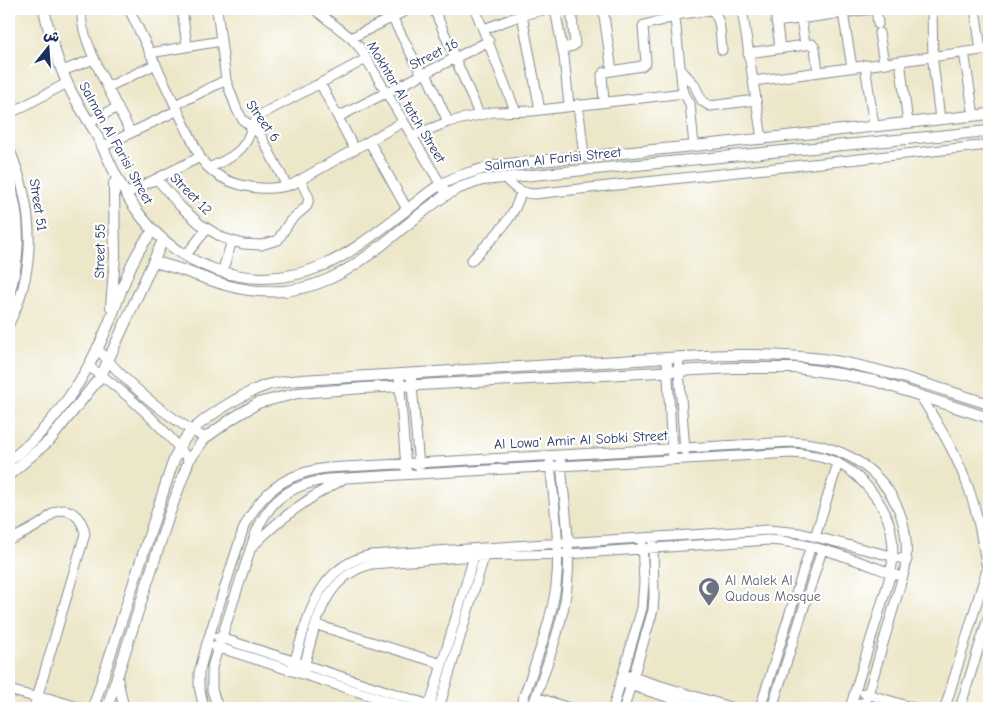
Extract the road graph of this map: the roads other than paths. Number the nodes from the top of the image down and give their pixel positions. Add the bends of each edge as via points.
1 (44, 9) edge
2 (84, 9) edge
3 (129, 9) edge
4 (182, 9) edge
5 (217, 9) edge
6 (314, 9) edge
7 (409, 9) edge
8 (434, 9) edge
9 (475, 9) edge
10 (547, 9) edge
11 (555, 9) edge
12 (571, 9) edge
13 (603, 9) edge
14 (742, 9) edge
15 (774, 9) edge
16 (868, 9) edge
17 (876, 9) edge
18 (932, 9) edge
19 (975, 9) edge
20 (524, 12) edge
21 (843, 13) junction
22 (675, 14) edge
23 (392, 17) junction
24 (802, 19) junction
25 (776, 22) junction
26 (484, 28) junction
27 (351, 38) junction
28 (221, 41) junction
29 (489, 42) junction
30 (805, 44) junction
31 (187, 46) junction
32 (562, 48) junction
33 (780, 48) junction
34 (985, 49) edge
35 (722, 50) dead end
36 (964, 52) junction
37 (150, 53) junction
38 (748, 53) junction
39 (932, 57) junction
40 (455, 58) junction
41 (94, 59) junction
42 (366, 59) junction
43 (900, 61) junction
44 (884, 63) junction
45 (156, 64) junction
46 (865, 65) junction
47 (852, 67) junction
48 (62, 71) junction
49 (612, 71) junction
50 (682, 71) junction
51 (818, 72) junction
52 (424, 74) junction
53 (226, 80) junction
54 (754, 81) junction
55 (67, 82) junction
56 (320, 83) junction
57 (108, 87) junction
58 (387, 93) junction
59 (684, 93) junction
60 (756, 100) junction
61 (604, 101) junction
62 (573, 105) junction
63 (118, 107) junction
64 (177, 108) junction
65 (515, 110) junction
66 (540, 110) junction
67 (9, 114) edge
68 (479, 114) junction
69 (989, 114) edge
70 (974, 116) junction
71 (338, 117) junction
72 (940, 119) junction
73 (89, 122) junction
74 (403, 122) junction
75 (448, 122) junction
76 (908, 123) junction
77 (874, 126) junction
78 (252, 127) junction
79 (989, 131) edge
80 (131, 133) junction
81 (412, 136) junction
82 (762, 139) junction
83 (370, 141) junction
84 (989, 145) edge
85 (102, 146) junction
86 (694, 146) junction
87 (9, 148) edge
88 (355, 150) junction
89 (584, 156) junction
90 (200, 157) junction
91 (209, 168) junction
92 (504, 177) junction
93 (157, 179) junction
94 (118, 180) junction
95 (9, 181) edge
96 (301, 181) junction
97 (440, 185) junction
98 (287, 186) junction
99 (521, 192) junction
100 (126, 194) junction
101 (446, 195) junction
102 (407, 210) junction
103 (207, 229) junction
104 (153, 231) junction
105 (163, 240) junction
106 (232, 241) junction
107 (185, 256) junction
108 (471, 261) dead end
109 (154, 262) junction
110 (222, 272) junction
111 (9, 295) edge
112 (9, 324) edge
113 (108, 324) junction
114 (97, 348) junction
115 (666, 358) junction
116 (678, 358) junction
117 (108, 361) junction
118 (88, 366) junction
119 (667, 371) junction
120 (679, 371) junction
121 (399, 374) junction
122 (411, 374) junction
123 (101, 376) junction
124 (399, 386) junction
125 (412, 386) junction
126 (922, 397) junction
127 (989, 404) edge
128 (989, 418) edge
129 (192, 431) junction
130 (205, 438) junction
131 (179, 448) junction
132 (672, 448) junction
133 (684, 448) junction
134 (560, 454) junction
135 (549, 455) junction
136 (685, 459) junction
137 (189, 460) junction
138 (672, 460) junction
139 (9, 461) edge
140 (406, 463) junction
141 (419, 463) junction
142 (838, 463) junction
143 (561, 466) junction
144 (550, 467) junction
145 (420, 474) junction
146 (407, 475) junction
147 (9, 476) edge
148 (344, 479) junction
149 (815, 537) junction
150 (642, 538) junction
151 (652, 538) junction
152 (9, 540) edge
153 (557, 543) junction
154 (568, 543) junction
155 (811, 546) junction
156 (251, 548) junction
157 (642, 548) junction
158 (653, 548) junction
159 (822, 550) junction
160 (480, 552) junction
161 (558, 554) junction
162 (568, 554) junction
163 (893, 558) junction
164 (906, 560) junction
165 (988, 566) edge
166 (891, 573) junction
167 (903, 577) junction
168 (989, 615) edge
169 (317, 625) junction
170 (988, 625) edge
171 (208, 639) junction
172 (220, 642) junction
173 (305, 664) junction
174 (442, 664) junction
175 (293, 666) junction
176 (302, 674) junction
177 (117, 676) junction
178 (622, 678) junction
179 (632, 681) junction
180 (9, 690) edge
181 (855, 691) junction
182 (868, 695) junction
183 (536, 697) junction
184 (38, 698) junction
185 (851, 705) edge
186 (434, 707) edge
187 (864, 707) edge
188 (34, 708) edge
189 (59, 708) edge
190 (81, 708) edge
191 (93, 708) edge
192 (107, 708) edge
193 (124, 708) edge
194 (204, 708) edge
195 (218, 708) edge
196 (409, 708) edge
197 (520, 708) edge
198 (532, 708) edge
199 (569, 708) edge
200 (612, 708) edge
201 (624, 708) edge
202 (702, 708) edge
203 (733, 708) edge
204 (760, 708) edge
205 (772, 708) edge
206 (876, 708) edge
207 (914, 708) edge
208 (945, 708) edge
209 (960, 708) edge

1 - 48 street, Salman Al Farisi Street
2 - 41 street via 82,24
3 - 37 street
4 - 31 street
5 - 28 street, Street 6
6 - 27 street, Mokhtar Al tatch Street
7 - 23 street
8 - 40 street
9 - 26 street
10 - 20 street
11 - 32 street
12 - 32 street via 575,44
13 - 49 street
14 - 38 street
15 - 25 street
16 - 21 street
17 - 44 street
18 - 39 street
19 - 34 street
20 - 26 street
20 - 66 street
21 - 24 street
21 - 47 street
22 - 35 street via 713,11 718,16
22 - 49 street via 644,25 646,62 642,66
22 - 50 street
23 - 27 street
23 - 52 street
24 - 25 street
24 - 30 street
25 - 33 street
26 - 29 street
27 - 42 street, Mokhtar Al tatch Street
28 - 31 street
28 - 53 street, Street 6
29 - 40 street, Street 16
29 - 65 street
30 - 33 street
30 - 51 street via 816,48
31 - 37 street
32 - 62 street
33 - 38 street
34 - 36 street
36 - 39 street
36 - 70 street
37 - 45 street
38 - 54 street
39 - 43 street
39 - 72 street
40 - 52 street, Street 16
40 - 68 street
41 - 48 street
41 - 57 street
42 - 56 street
42 - 58 street, Mokhtar Al tatch Street
43 - 44 street
43 - 76 street
44 - 46 street
45 - 57 street
45 - 64 street
46 - 47 street
46 - 77 street
47 - 51 street
48 - 55 street, Salman Al Farisi Street
49 - 61 street via 601,78
50 - 59 street
50 - 60 street via 694,84 702,101 710,106
51 - 54 street
52 - 58 street, Street 16
52 - 75 street
53 - 64 street
53 - 78 street, Street 6 via 237,110
54 - 60 street
55 - 67 street
55 - 73 street, Salman Al Farisi Street
56 - 71 street
56 - 78 street via 260,115
57 - 63 street
58 - 71 street, Street 16
58 - 74 street, Mokhtar Al tatch Street
59 - 61 street
59 - 86 street via 690,104
60 - 82 street
61 - 62 street
62 - 66 street
62 - 89 street
63 - 73 street
63 - 80 street
64 - 80 street
64 - 90 street
65 - 66 street
65 - 68 street
68 - 75 street
69 - 70 street, Salman Al Farisi Street
70 - 72 street, Salman Al Farisi Street
71 - 88 street
72 - 76 street, Salman Al Farisi Street
73 - 85 street, Salman Al Farisi Street
74 - 81 street, Mokhtar Al tatch Street
74 - 83 street
75 - 81 street
76 - 77 street, Salman Al Farisi Street
77 - 82 street, Salman Al Farisi Street
78 - 91 street via 239,151
78 - 98 street, Street 6 via 260,134
79 - 92 street, Salman Al Farisi Street
80 - 85 street
81 - 97 street, Mokhtar Al tatch Street
82 - 86 street, Salman Al Farisi Street
83 - 88 street
83 - 102 street
84 - 99 street via 534,194
85 - 94 street, Salman Al Farisi Street
86 - 89 street, Salman Al Farisi Street
87 - 112 street, Street 51 via 24,189 30,235 25,284
88 - 96 street
89 - 97 street, Salman Al Farisi Street via 498,165
90 - 91 street
90 - 93 street
91 - 98 street via 246,186
92 - 99 street
92 - 101 street, Salman Al Farisi Street via 471,183
93 - 100 street
93 - 103 street, Street 12 via 180,206
94 - 100 street, Salman Al Farisi Street
94 - 113 street, Street 55 via 114,184 115,258
95 - 111 street via 19,236
96 - 98 street
96 - 106 street, Street 12 via 308,198 307,206 287,225 278,240 261,245
97 - 101 street, Mokhtar Al tatch Street
97 - 102 street, Salman Al Farisi Street
99 - 108 street via 512,217
100 - 104 street, Salman Al Farisi Street
101 - 109 street, Salman Al Farisi Street via 352,268 314,286 267,292 240,288
102 - 110 street, Salman Al Farisi Street via 335,260 308,271 265,278
103 - 106 street, Street 12
103 - 107 street
104 - 105 street, Salman Al Farisi Street
104 - 113 street via 135,258
105 - 107 street, Salman Al Farisi Street
105 - 109 street
106 - 110 street
107 - 110 street, Salman Al Farisi Street
109 - 117 street
113 - 114 street
114 - 117 street
114 - 118 street
115 - 116 street
115 - 119 street
115 - 122 street
116 - 120 street
116 - 127 street via 759,355 823,360 878,371
117 - 123 street
117 - 129 street via 148,399
118 - 123 street
118 - 139 street via 40,434
119 - 120 street
119 - 125 street
119 - 132 street
120 - 126 street via 797,368 875,381
120 - 133 street
121 - 122 street
121 - 124 street
121 - 129 street via 283,381 266,386 220,410
122 - 125 street
123 - 131 street via 142,409
123 - 147 street via 50,440
124 - 125 street
124 - 130 street via 282,396 258,403
124 - 140 street
125 - 141 street
126 - 128 street
126 - 165 street via 965,478
129 - 130 street
129 - 131 street
130 - 137 street
131 - 137 street
131 - 191 street
132 - 133 street, Al Lowa' Amir Al Sobki Street
132 - 134 street, Al Lowa' Amir Al Sobki Street
132 - 138 street
133 - 136 street
133 - 164 street, Al Lowa' Amir Al Sobki Street via 792,442 819,444 845,453 867,467 892,497 904,528
134 - 135 street, Al Lowa' Amir Al Sobki Street
134 - 143 street
135 - 141 street, Al Lowa' Amir Al Sobki Street
135 - 144 street
136 - 138 street, Al Lowa' Amir Al Sobki Street
136 - 142 street, Al Lowa' Amir Al Sobki Street via 792,453
137 - 177 street
138 - 143 street, Al Lowa' Amir Al Sobki Street
140 - 141 street, Al Lowa' Amir Al Sobki Street
140 - 146 street
140 - 171 street, Al Lowa' Amir Al Sobki Street via 313,470 287,479 265,495 248,517
141 - 145 street
142 - 149 street
142 - 163 street, Al Lowa' Amir Al Sobki Street via 863,482 882,507 891,529
143 - 144 street, Al Lowa' Amir Al Sobki Street
143 - 154 street
144 - 145 street, Al Lowa' Amir Al Sobki Street
144 - 153 street
145 - 146 street, Al Lowa' Amir Al Sobki Street
146 - 148 street, Al Lowa' Amir Al Sobki Street
148 - 156 street via 294,508
148 - 156 street, Al Lowa' Amir Al Sobki Street via 304,484 279,498 260,521
149 - 151 street via 769,530
149 - 163 street
150 - 151 street
150 - 154 street
150 - 157 street
151 - 158 street
152 - 184 street via 28,532 56,512 66,511 83,524 85,534
153 - 154 street
153 - 160 street
153 - 161 street
154 - 162 street
155 - 158 street via 768,540
155 - 159 street
155 - 204 street
156 - 172 street, Al Lowa' Amir Al Sobki Street
157 - 158 street
157 - 162 street
157 - 178 street via 642,608
158 - 179 street via 653,610
159 - 166 street
159 - 205 street
160 - 161 street
160 - 169 street via 359,567 347,573 332,589
160 - 174 street
160 - 175 street via 371,555 349,562 331,576 318,594
160 - 186 street
161 - 162 street
161 - 197 street via 553,599
162 - 183 street via 565,602
163 - 164 street
163 - 166 street, Al Lowa' Amir Al Sobki Street
164 - 167 street, Al Lowa' Amir Al Sobki Street
165 - 208 street
166 - 167 street
166 - 181 street, Al Lowa' Amir Al Sobki Street
167 - 182 street, Al Lowa' Amir Al Sobki Street
168 - 170 street
169 - 173 street
169 - 174 street
170 - 209 street
171 - 172 street
171 - 194 street, Al Lowa' Amir Al Sobki Street via 199,673
172 - 175 street
172 - 195 street, Al Lowa' Amir Al Sobki Street via 211,679
173 - 175 street
173 - 176 street
173 - 186 street
174 - 186 street
175 - 176 street
176 - 196 street
177 - 192 street
177 - 193 street
178 - 179 street
178 - 200 street
179 - 201 street
179 - 202 street
179 - 203 street
180 - 184 street
181 - 182 street
181 - 185 street, Al Lowa' Amir Al Sobki Street
182 - 187 street, Al Lowa' Amir Al Sobki Street
182 - 207 street
183 - 198 street
183 - 199 street
184 - 188 street
184 - 189 street
184 - 190 street
185 - 187 street
187 - 206 street

